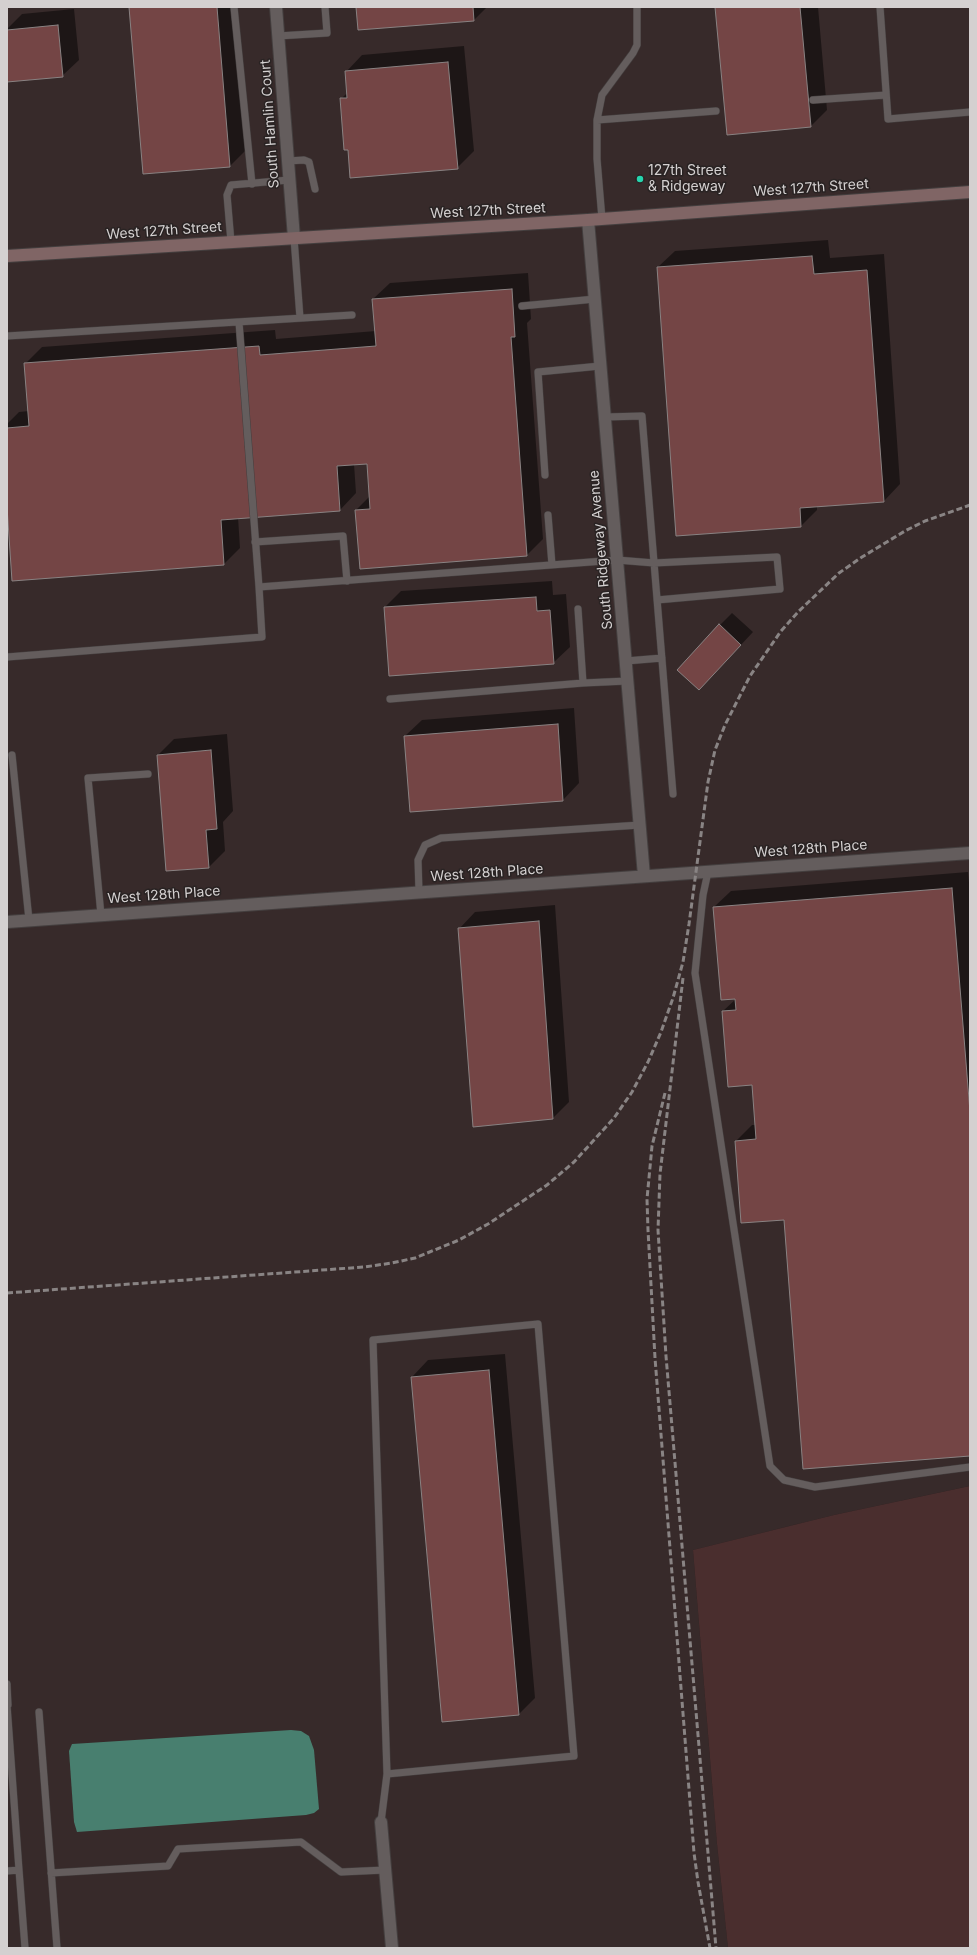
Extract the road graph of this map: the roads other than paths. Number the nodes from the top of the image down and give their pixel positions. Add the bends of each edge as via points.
1 (234, 7) edge
2 (276, 7) edge
3 (325, 7) edge
4 (637, 7) edge
5 (880, 7) edge
6 (278, 36) junction
7 (886, 95) junction
8 (813, 100) dead end
9 (716, 111) dead end
10 (970, 112) edge
11 (597, 120) junction
12 (288, 161) junction
13 (289, 180) junction
14 (252, 184) junction
15 (315, 189) dead end
16 (970, 192) edge
17 (602, 219) junction
18 (588, 220) junction
19 (294, 238) junction
20 (231, 242) junction
21 (7, 256) edge
22 (595, 299) junction
23 (522, 306) dead end
24 (352, 315) dead end
25 (300, 318) junction
26 (239, 322) junction
27 (7, 336) edge
28 (600, 366) junction
29 (605, 417) junction
30 (545, 475) dead end
31 (548, 515) dead end
32 (255, 542) junction
33 (617, 560) junction
34 (654, 563) junction
35 (552, 565) junction
36 (347, 581) junction
37 (259, 587) junction
38 (657, 600) junction
39 (578, 609) dead end
40 (7, 657) edge
41 (662, 658) junction
42 (626, 661) junction
43 (627, 681) junction
44 (583, 683) junction
45 (390, 699) dead end
46 (12, 755) dead end
47 (148, 774) dead end
48 (673, 794) dead end
49 (640, 825) junction
50 (970, 853) edge
51 (708, 872) junction
52 (644, 876) junction
53 (419, 892) junction
54 (101, 915) junction
55 (29, 920) junction
56 (7, 922) edge
57 (970, 1467) edge
58 (7, 1684) edge
59 (8, 1705) edge
60 (39, 1712) dead end
61 (387, 1774) junction
62 (381, 1822) joint
63 (19, 1870) junction
64 (385, 1870) junction
65 (7, 1871) edge
66 (51, 1873) junction
67 (25, 1948) edge
68 (57, 1948) edge
69 (392, 1948) edge

1 - 14 lane
2 - 6 street, South Hamlin Court
3 - 6 lane via 327,33
4 - 11 lane via 637,45 634,53 602,95
5 - 7 lane
6 - 12 street, South Hamlin Court
7 - 8 lane
7 - 10 lane via 888,119
9 - 11 lane
11 - 17 lane
12 - 13 street, South Hamlin Court
12 - 15 lane via 309,162
13 - 14 lane
13 - 19 street, South Hamlin Court
14 - 20 lane via 231,186 227,195
16 - 17 main road, West 127th Street
17 - 18 main road, West 127th Street
18 - 19 main road, West 127th Street
18 - 22 street, South Ridgeway Avenue
19 - 20 main road, West 127th Street
19 - 25 lane
20 - 21 main road, West 127th Street
22 - 23 lane
22 - 28 street, South Ridgeway Avenue
24 - 25 lane
25 - 26 lane
26 - 27 lane
26 - 32 lane
28 - 29 street, South Ridgeway Avenue
28 - 30 lane via 538,372
29 - 33 street, South Ridgeway Avenue
29 - 34 lane via 642,416
31 - 35 lane
32 - 36 lane via 343,536
32 - 37 lane
33 - 34 lane
33 - 35 lane
33 - 42 street, South Ridgeway Avenue
34 - 38 lane
34 - 38 lane via 777,557 780,589
35 - 36 lane
36 - 37 lane
37 - 40 lane via 262,637
38 - 41 lane
39 - 44 lane
41 - 42 lane
41 - 48 lane
42 - 43 street, South Ridgeway Avenue
43 - 44 lane
43 - 49 street, South Ridgeway Avenue
44 - 45 lane
46 - 55 lane
47 - 54 lane via 88,778
49 - 52 street, South Ridgeway Avenue
49 - 53 lane via 441,838 425,845 418,860
50 - 51 street, West 128th Place
51 - 52 street, West 128th Place
51 - 57 lane via 703,895 695,973 770,1466 784,1480 815,1487
52 - 53 street, West 128th Place
53 - 54 street, West 128th Place
54 - 55 street, West 128th Place
55 - 56 street, West 128th Place
58 - 59 lane
59 - 63 lane
60 - 66 lane
61 - 61 lane via 574,1756 538,1324 373,1340
61 - 62 lane
62 - 64 street
63 - 65 lane
63 - 67 lane
64 - 66 lane via 341,1872 301,1842 178,1849 168,1866
64 - 69 street
66 - 68 lane

